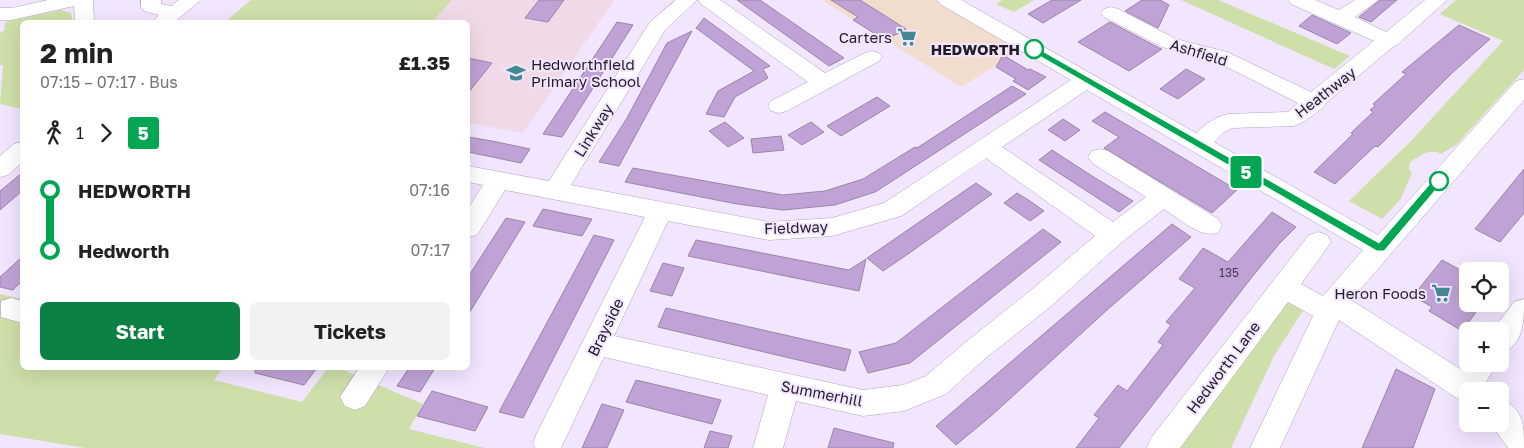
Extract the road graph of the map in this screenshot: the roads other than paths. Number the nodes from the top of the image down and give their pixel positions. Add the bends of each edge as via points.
1 (74, 0) edge
2 (83, 0) edge
3 (151, 0) edge
4 (191, 0) edge
5 (687, 0) edge
6 (708, 0) edge
7 (947, 0) edge
8 (1298, 0) edge
9 (1368, 0) edge
10 (1437, 0) edge
11 (1110, 13) dead end
12 (0, 14) edge
13 (168, 18) edge
14 (1342, 18) junction
15 (84, 20) edge
16 (1390, 41) junction
17 (872, 57) dead end
18 (1088, 80) junction
19 (824, 83) junction
20 (1522, 89) edge
21 (1314, 103) junction
22 (781, 108) dead end
23 (1198, 144) junction
24 (986, 147) junction
25 (20, 152) edge
26 (1100, 157) dead end
27 (0, 169) edge
28 (470, 174) edge
29 (499, 180) junction
30 (555, 191) junction
31 (1163, 197) junction
32 (661, 210) junction
33 (470, 225) edge
34 (1208, 226) dead end
35 (1113, 235) junction
36 (1318, 242) dead end
37 (1380, 248) junction
38 (1284, 287) junction
39 (1331, 307) junction
40 (1524, 310) edge
41 (1509, 330) edge
42 (596, 344) junction
43 (374, 370) edge
44 (1459, 385) edge
45 (785, 386) junction
46 (357, 397) dead end
47 (1509, 425) edge
48 (548, 443) edge
49 (1524, 446) edge
50 (768, 448) edge
51 (1162, 448) edge
52 (1265, 448) edge
53 (1505, 448) edge

1 - 12 street
2 - 15 street
3 - 13 street via 151,7
4 - 13 street
5 - 30 street, Linkway via 658,26
6 - 19 street
7 - 18 street
8 - 14 street
9 - 14 street
10 - 16 street, Heathway
11 - 21 street, Ashfield via 1168,43 1220,56
14 - 16 street
16 - 21 street, Heathway
17 - 19 street
18 - 23 street
18 - 24 street, Fieldway
19 - 22 street
20 - 37 street
21 - 23 street, Heathway via 1293,118 1228,121
23 - 37 street
24 - 32 street, Fieldway via 892,210 832,227 769,231
24 - 35 street
25 - 27 street
26 - 31 street
28 - 29 street, Fieldway
29 - 30 street, Fieldway
29 - 33 street
30 - 32 street, Fieldway
31 - 34 street
31 - 35 street, Summerhill
32 - 42 street, Brayside
35 - 45 street, Summerhill via 936,385 904,398 863,403
36 - 38 street, Hedworth Lane
37 - 39 street
38 - 39 street
38 - 51 street, Hedworth Lane
39 - 44 street
39 - 52 street
40 - 41 street
42 - 45 street, Summerhill
42 - 48 street, Brayside
43 - 46 street
45 - 50 street
47 - 49 street
49 - 53 street

